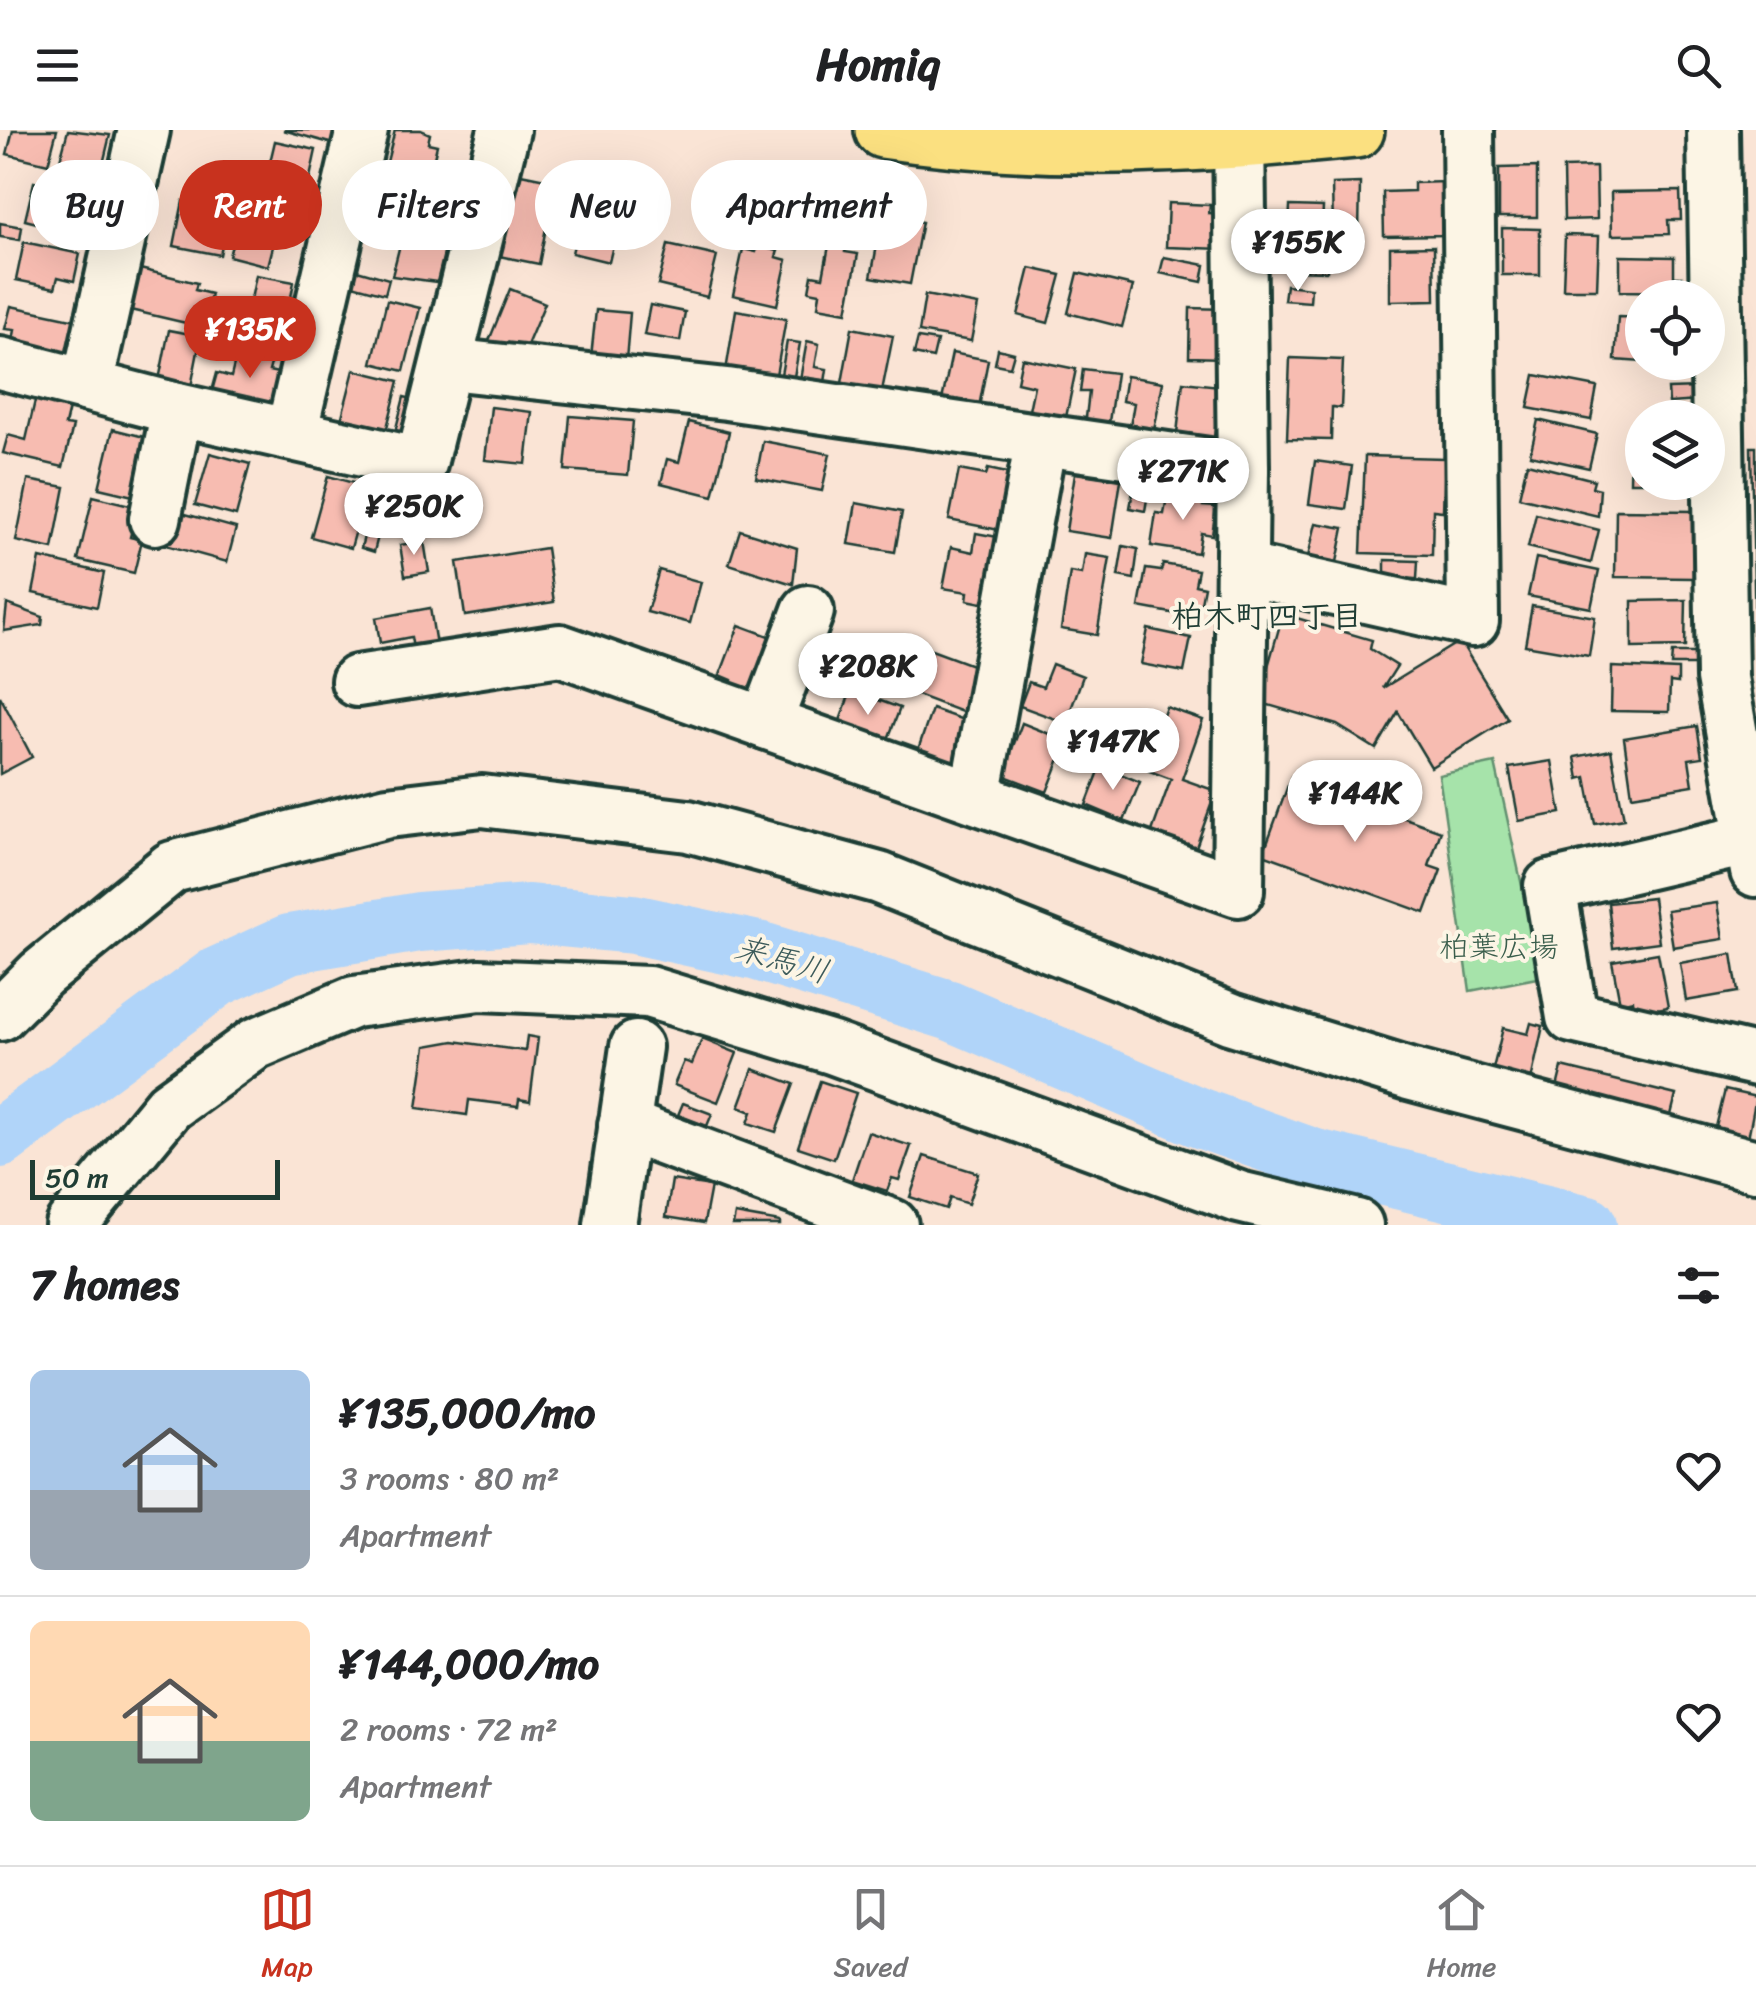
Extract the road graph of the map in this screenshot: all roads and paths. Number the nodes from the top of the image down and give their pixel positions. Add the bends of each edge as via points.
1 (144, 130) edge
2 (362, 130) edge
3 (504, 130) edge
4 (883, 130) edge
5 (1356, 130) edge
6 (1468, 130) edge
7 (1713, 130) edge
8 (1239, 136) edge
9 (0, 364) edge
10 (448, 364) junction
11 (87, 385) junction
12 (177, 410) junction
13 (291, 434) junction
14 (1041, 440) junction
15 (1244, 470) junction
16 (155, 519) dead end
17 (1242, 570) junction
18 (808, 611) dead end
19 (1739, 674) edge
20 (358, 681) dead end
21 (766, 723) junction
22 (975, 797) junction
23 (1754, 850) edge
24 (0, 1015) edge
25 (636, 1047) dead end
26 (1756, 1060) edge
27 (624, 1125) junction
28 (1756, 1166) edge
29 (71, 1225) edge
30 (610, 1225) edge
31 (892, 1225) edge
32 (1357, 1225) edge

1 - 11 street
2 - 13 street
3 - 10 street
4 - 8 main road via 1061,147
5 - 8 main road
6 - 17 street via 1472,621
7 - 19 street
8 - 15 street
9 - 11 street
10 - 13 street via 421,464
10 - 14 street via 727,394
11 - 12 street
12 - 13 street
12 - 16 street
14 - 15 street
14 - 22 street
15 - 17 street
17 - 22 street via 1238,891
18 - 21 street
19 - 23 street
20 - 21 street via 560,650
21 - 22 street
23 - 26 street via 1550,886 1572,1017
24 - 28 street via 172,867 388,812 482,801 688,826 879,878 1232,1019 1409,1074
25 - 27 street
27 - 30 street
27 - 31 street
29 - 32 street via 169,1106 255,1044 354,1002 479,985 648,992 832,1048 1239,1197

